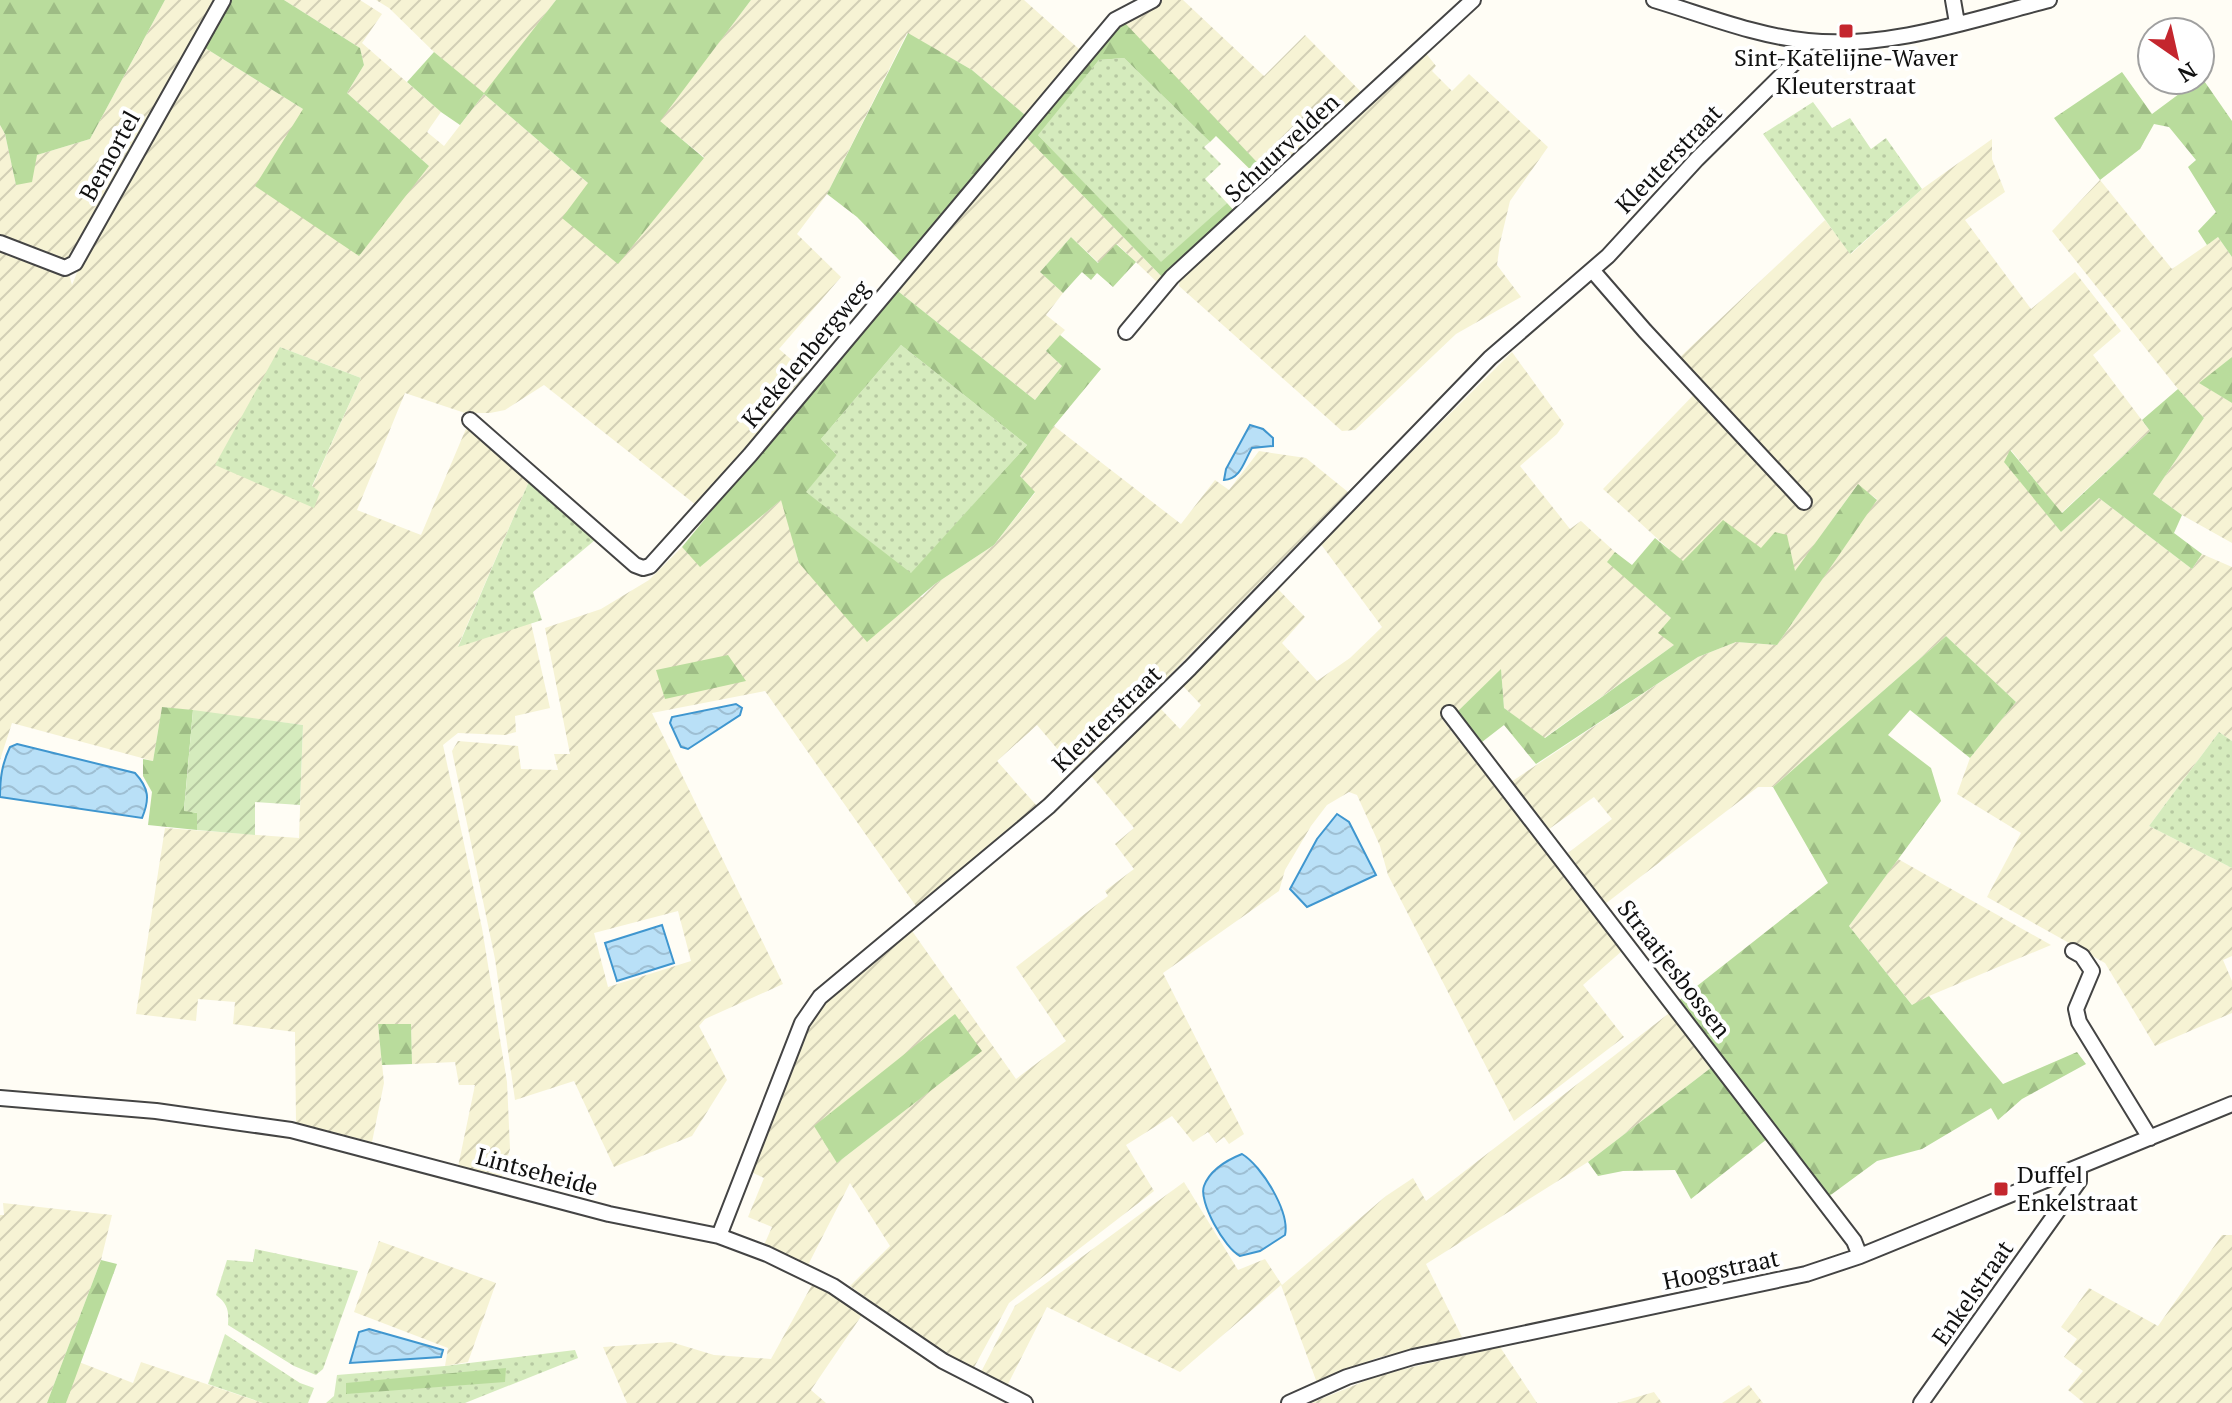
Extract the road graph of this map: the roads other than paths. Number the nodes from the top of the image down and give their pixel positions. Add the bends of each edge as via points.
1 (223, 0) edge
2 (1153, 0) edge
3 (1473, 0) edge
4 (1654, 0) edge
5 (1953, 0) edge
6 (2049, 0) edge
7 (1957, 23) junction
8 (1807, 41) junction
9 (0, 243) edge
10 (1592, 270) junction
11 (1126, 332) dead end
12 (470, 420) dead end
13 (1804, 502) dead end
14 (1449, 713) dead end
15 (2073, 951) dead end
16 (0, 1098) edge
17 (2232, 1104) edge
18 (2150, 1138) junction
19 (2079, 1167) junction
20 (719, 1236) junction
21 (1860, 1256) junction
22 (1025, 1403) edge
23 (1289, 1403) edge
24 (1921, 1403) edge

1 - 9 street, Bemortel via 75,263 65,268
2 - 12 street, Krekelenbergweg via 1115,20 750,455 650,566 635,565
3 - 11 street, Schuurvelden via 1172,277
4 - 8 street
5 - 7 street
6 - 7 street
7 - 8 street via 1877,40
8 - 10 street, Kleuterstraat via 1795,62
10 - 13 street
10 - 20 street, Kleuterstraat via 1490,358 1049,806 820,997 802,1023
14 - 21 street, Straatjesbossen via 1845,1229
15 - 18 street via 2092,971 2076,1009 2079,1022
16 - 20 street, Lintseheide via 156,1111 291,1130 609,1214
17 - 18 street, Hoogstraat
18 - 19 street, Hoogstraat
19 - 21 street, Hoogstraat
19 - 24 street, Enkelstraat via 2079,1181
20 - 22 street, Lintseheide via 833,1286 943,1361
21 - 23 street, Hoogstraat via 1750,1287 1391,1363

